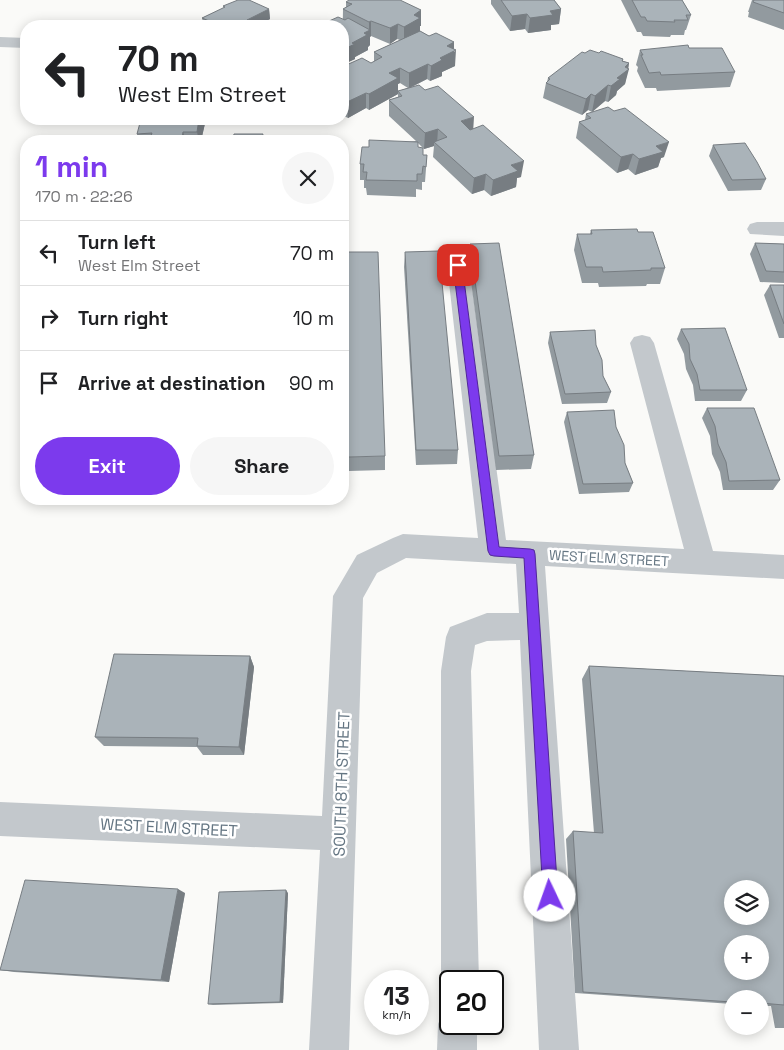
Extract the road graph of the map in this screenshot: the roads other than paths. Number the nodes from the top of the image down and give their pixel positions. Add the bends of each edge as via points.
1 (0, 42) edge
2 (20, 43) edge
3 (757, 229) dead end
4 (784, 229) edge
5 (458, 265) dead end
6 (642, 343) dead end
7 (403, 546) joint
8 (494, 551) junction
9 (530, 554) junction
10 (702, 563) junction
11 (784, 567) edge
12 (534, 626) junction
13 (0, 819) edge
14 (339, 834) junction
15 (460, 970) edge
16 (458, 1035) edge
17 (329, 1050) edge
18 (457, 1050) edge
19 (559, 1050) edge

1 - 2 street
3 - 4 street
5 - 8 street
6 - 10 street
7 - 8 street, WEST ELM STREET
7 - 14 street, SOUTH 8TH STREET via 367,564 348,596
8 - 9 street, WEST ELM STREET
9 - 10 street, WEST ELM STREET
9 - 12 street
10 - 11 street, WEST ELM STREET
12 - 15 street via 487,627 461,637 456,672
12 - 19 street
13 - 14 street, WEST ELM STREET
14 - 17 street, SOUTH 8TH STREET
16 - 18 street

